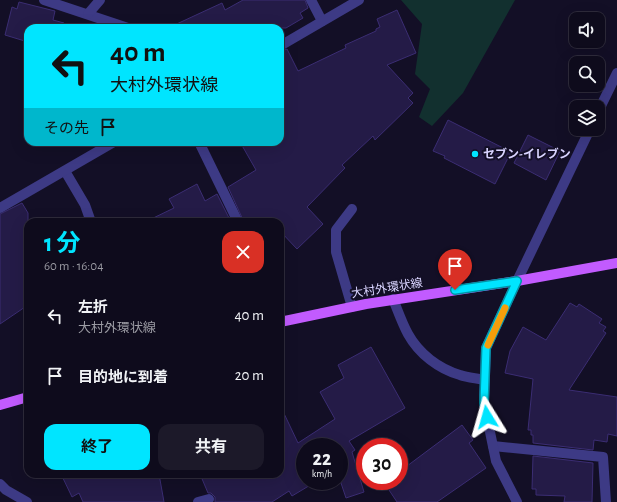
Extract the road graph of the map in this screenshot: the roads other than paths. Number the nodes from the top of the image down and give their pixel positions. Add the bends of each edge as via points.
1 (44, 0) edge
2 (100, 0) edge
3 (312, 0) edge
4 (359, 0) edge
5 (88, 14) junction
6 (322, 21) junction
7 (117, 24) edge
8 (284, 44) edge
9 (617, 73) edge
10 (604, 100) edge
11 (587, 136) edge
12 (107, 146) edge
13 (201, 146) edge
14 (65, 171) junction
15 (0, 208) edge
16 (352, 209) dead end
17 (90, 218) edge
18 (236, 218) edge
19 (617, 263) edge
20 (517, 281) junction
21 (393, 299) junction
22 (352, 307) junction
23 (284, 321) edge
24 (485, 380) junction
25 (24, 398) edge
26 (0, 406) edge
27 (493, 446) junction
28 (0, 484) edge
29 (209, 499) dead end
30 (514, 501) edge
31 (27, 502) edge
32 (198, 502) edge
33 (606, 502) edge

1 - 5 street
2 - 5 street
3 - 6 street
4 - 6 street
5 - 7 street
6 - 8 street
9 - 10 street
11 - 20 street
12 - 14 street
13 - 18 street
14 - 15 street
14 - 17 street
16 - 22 street via 336,230 336,252
19 - 20 main road, 大村外環状線
20 - 21 main road, 大村外環状線
20 - 24 street via 486,348
21 - 22 main road, 大村外環状線
21 - 24 street via 408,334 419,350 446,369
22 - 23 main road, 大村外環状線
24 - 27 street via 484,403
25 - 26 main road
27 - 30 street via 496,461
27 - 33 street via 604,458
28 - 31 street
29 - 32 street

